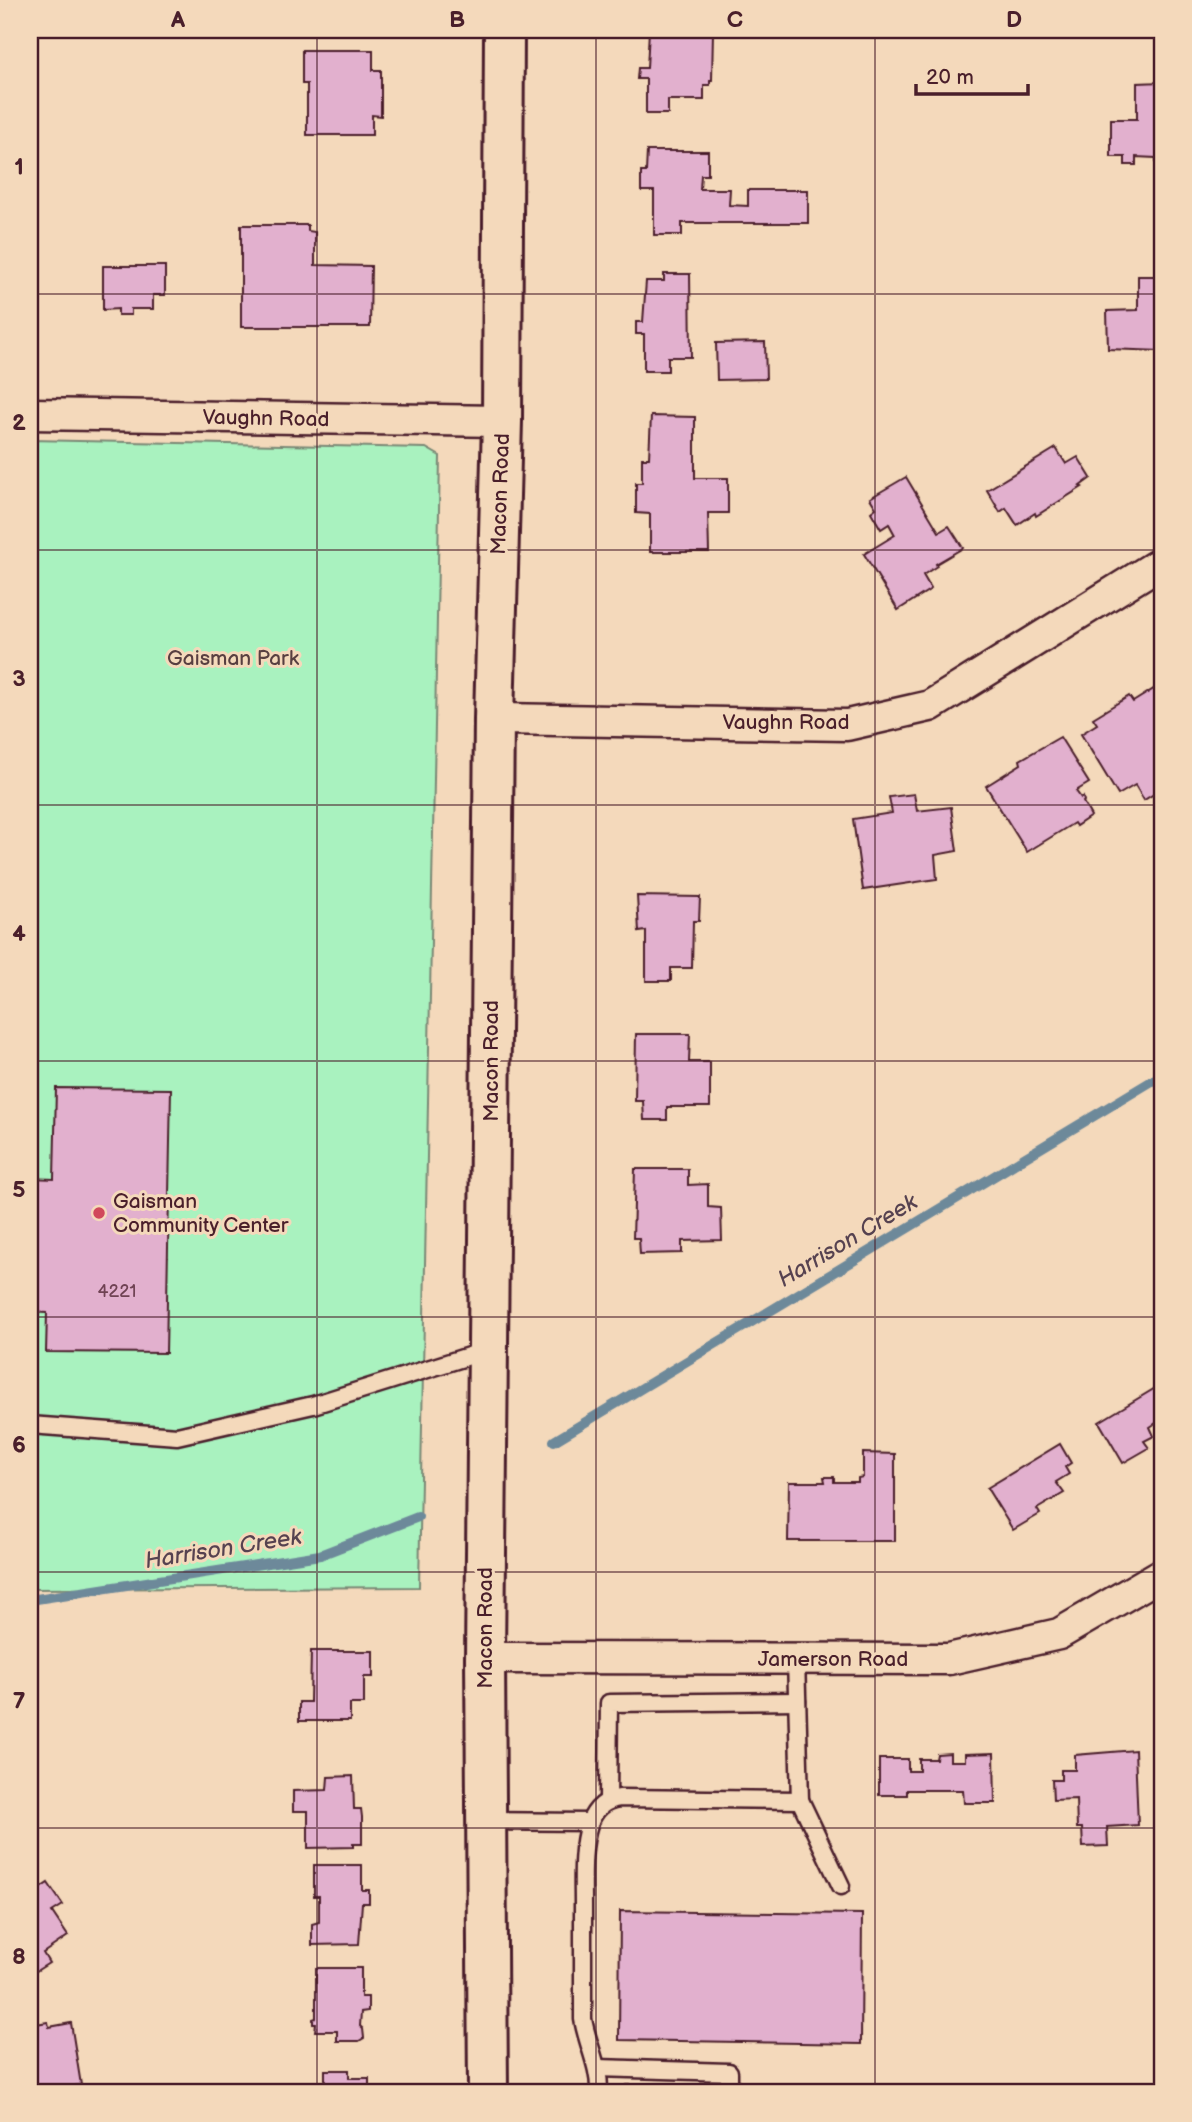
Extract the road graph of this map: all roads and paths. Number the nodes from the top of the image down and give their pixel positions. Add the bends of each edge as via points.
1 (504, 30) edge
2 (30, 414) edge
3 (502, 421) junction
4 (1162, 562) edge
5 (494, 719) junction
6 (488, 1350) junction
7 (30, 1425) edge
8 (1162, 1574) edge
9 (485, 1658) junction
10 (796, 1659) junction
11 (797, 1701) junction
12 (608, 1800) junction
13 (800, 1800) junction
14 (486, 1821) junction
15 (590, 1822) junction
16 (841, 1886) dead end
17 (597, 2068) junction
18 (488, 2092) edge
19 (599, 2092) edge
20 (729, 2092) edge

1 - 3 main road, Macon Road
2 - 3 street, Vaughn Road
3 - 5 main road, Macon Road
4 - 5 street, Vaughn Road via 930,706 847,725
5 - 6 main road, Macon Road
6 - 7 lane via 313,1405 177,1436
6 - 9 main road, Macon Road
8 - 10 street, Jamerson Road via 1059,1634 949,1659
9 - 10 street, Jamerson Road
9 - 14 main road, Macon Road
10 - 11 lane
11 - 12 lane via 609,1703
11 - 13 lane
12 - 13 lane
12 - 15 lane
13 - 16 lane
14 - 15 lane
14 - 18 main road, Macon Road
15 - 17 lane via 583,1876 583,2020
17 - 19 lane
17 - 20 lane via 729,2072

